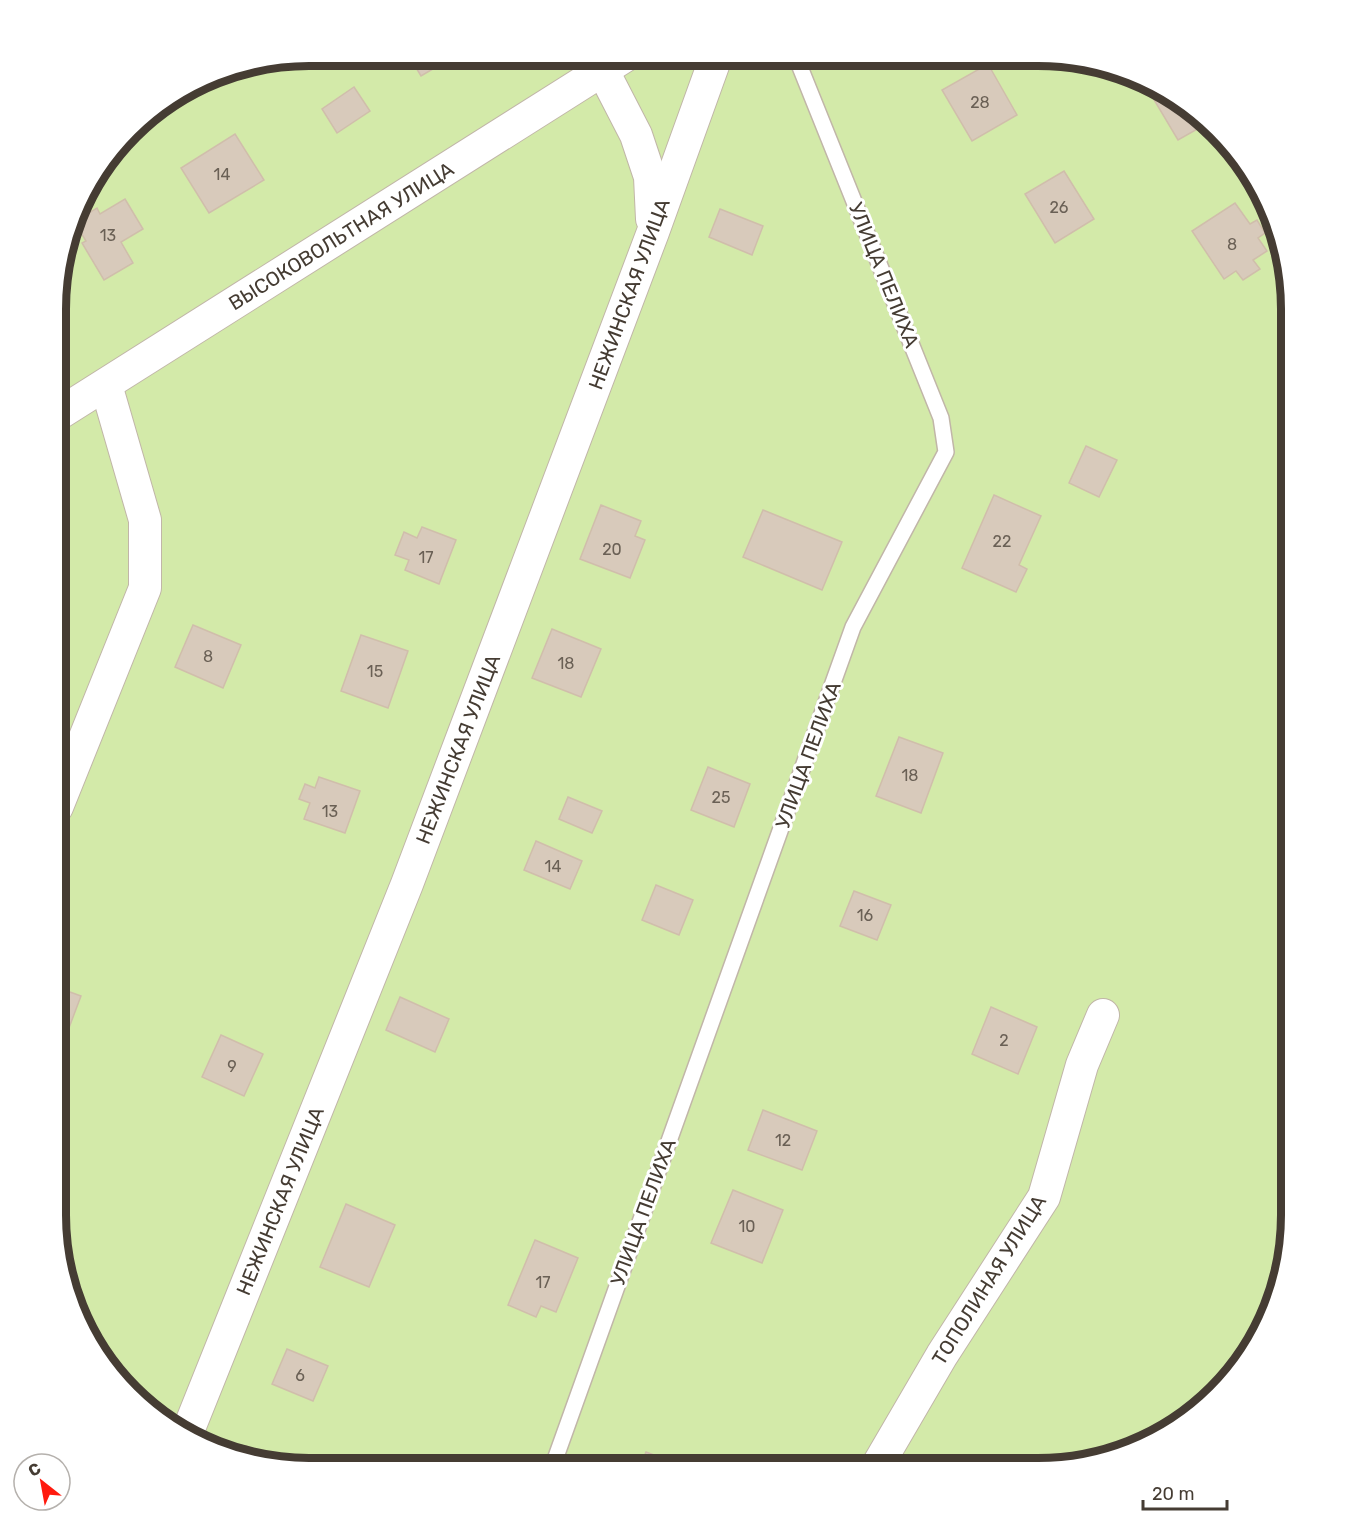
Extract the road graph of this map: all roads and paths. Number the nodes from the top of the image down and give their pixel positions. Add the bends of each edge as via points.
1 (611, 66) edge
2 (615, 66) edge
3 (713, 66) edge
4 (800, 66) edge
5 (653, 232) junction
6 (106, 385) junction
7 (66, 410) edge
8 (66, 785) edge
9 (1103, 1015) dead end
10 (190, 1426) edge
11 (556, 1458) edge
12 (882, 1458) edge

1 - 6 street, ВЫСОКОВОЛЬТНАЯ УЛИЦА
2 - 5 street via 650,177
3 - 5 street, НЕЖИНСКАЯ УЛИЦА
4 - 11 lane, УЛИЦА ПЕЛИХА via 941,418 946,452 853,627
5 - 10 street, НЕЖИНСКАЯ УЛИЦА via 406,884
6 - 7 street, ВЫСОКОВОЛЬТНАЯ УЛИЦА
6 - 8 street via 145,520 145,588
9 - 12 street, ТОПОЛИНАЯ УЛИЦА via 1082,1065 1044,1197 942,1355

